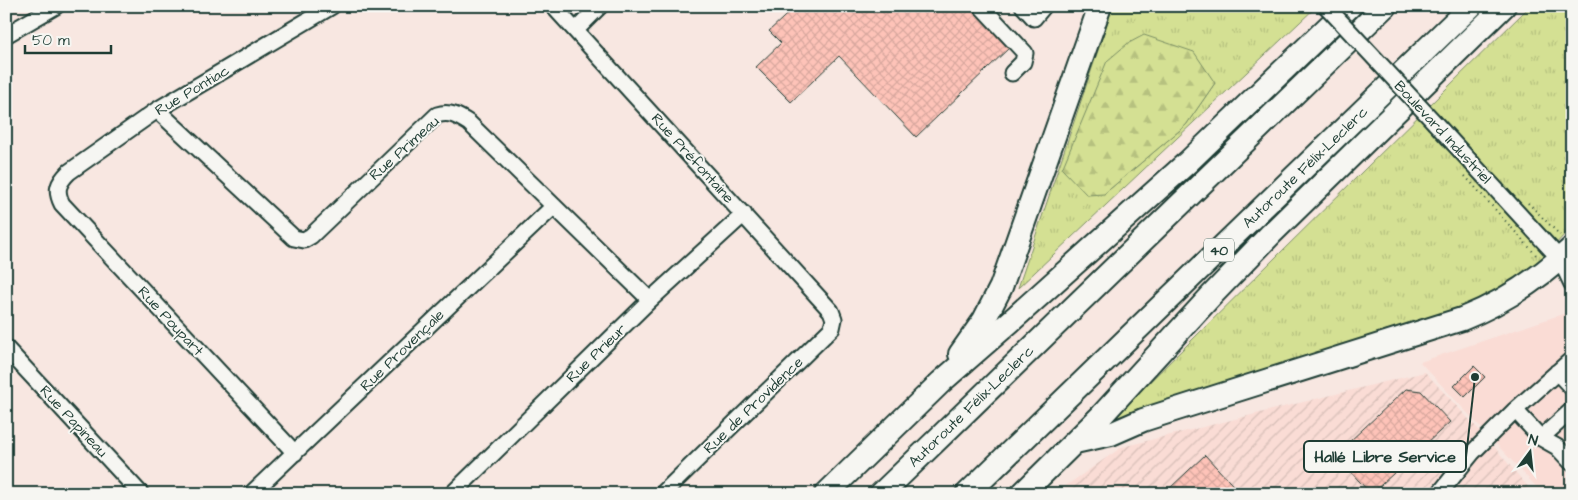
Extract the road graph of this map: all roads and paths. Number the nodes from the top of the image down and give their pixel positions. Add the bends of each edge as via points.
1 (56, 6) edge
2 (332, 6) edge
3 (553, 6) edge
4 (600, 6) edge
5 (981, 6) edge
6 (1023, 6) edge
7 (1044, 6) edge
8 (1100, 6) edge
9 (1326, 6) edge
10 (1350, 6) edge
11 (1385, 6) edge
12 (1471, 6) edge
13 (1504, 6) edge
14 (576, 30) junction
15 (7, 32) edge
16 (1012, 73) dead end
17 (157, 110) junction
18 (59, 184) joint
19 (554, 206) junction
20 (744, 214) junction
21 (1568, 257) edge
22 (1572, 284) edge
23 (650, 300) junction
24 (830, 311) joint
25 (6, 348) edge
26 (1572, 359) edge
27 (1557, 372) junction
28 (941, 382) junction
29 (1572, 388) edge
30 (1514, 410) junction
31 (1572, 410) edge
32 (1541, 438) junction
33 (1076, 442) junction
34 (295, 453) junction
35 (1572, 463) edge
36 (141, 494) edge
37 (251, 494) edge
38 (452, 494) edge
39 (662, 494) edge
40 (826, 494) edge
41 (881, 494) edge
42 (967, 494) edge
43 (1022, 494) edge
44 (1439, 494) edge

1 - 15 street
2 - 17 street, Rue Pontiac
3 - 14 street, Rue Préfontaine
4 - 14 street
5 - 16 street via 1025,53 1023,62
6 - 7 street via 1034,18
8 - 28 highway via 1001,287 984,320
9 - 21 street, Boulevard Industriel, bridge via 1435,123
10 - 28 highway via 1162,186
11 - 41 highway, Autoroute Félix-Leclerc
12 - 42 highway, Autoroute Félix-Leclerc / 40
13 - 33 highway via 1258,247
14 - 20 street, Rue Préfontaine
17 - 18 street, Rue Pontiac via 69,172
17 - 19 street, Rue Primeau via 294,238 304,240 311,236 437,115 445,113 469,123
18 - 34 street, Rue Poupart via 58,196 62,204
19 - 23 street, Rue Primeau
19 - 34 street, Rue Provençale
20 - 23 street, Rue Prieur
20 - 24 street, Rue Préfontaine
21 - 22 street, Boulevard Industriel
21 - 33 highway via 1500,301 1462,319 1174,410 1111,434
23 - 38 street, Rue Prieur
24 - 39 street, Rue de Providence via 834,319 832,328
25 - 36 street, Rue Papineau
26 - 27 street
27 - 29 street
27 - 30 street
28 - 40 highway
30 - 32 street
30 - 44 street via 1472,453
31 - 32 street
32 - 35 street via 1557,446
33 - 43 highway
34 - 37 street, Rue Provençale

